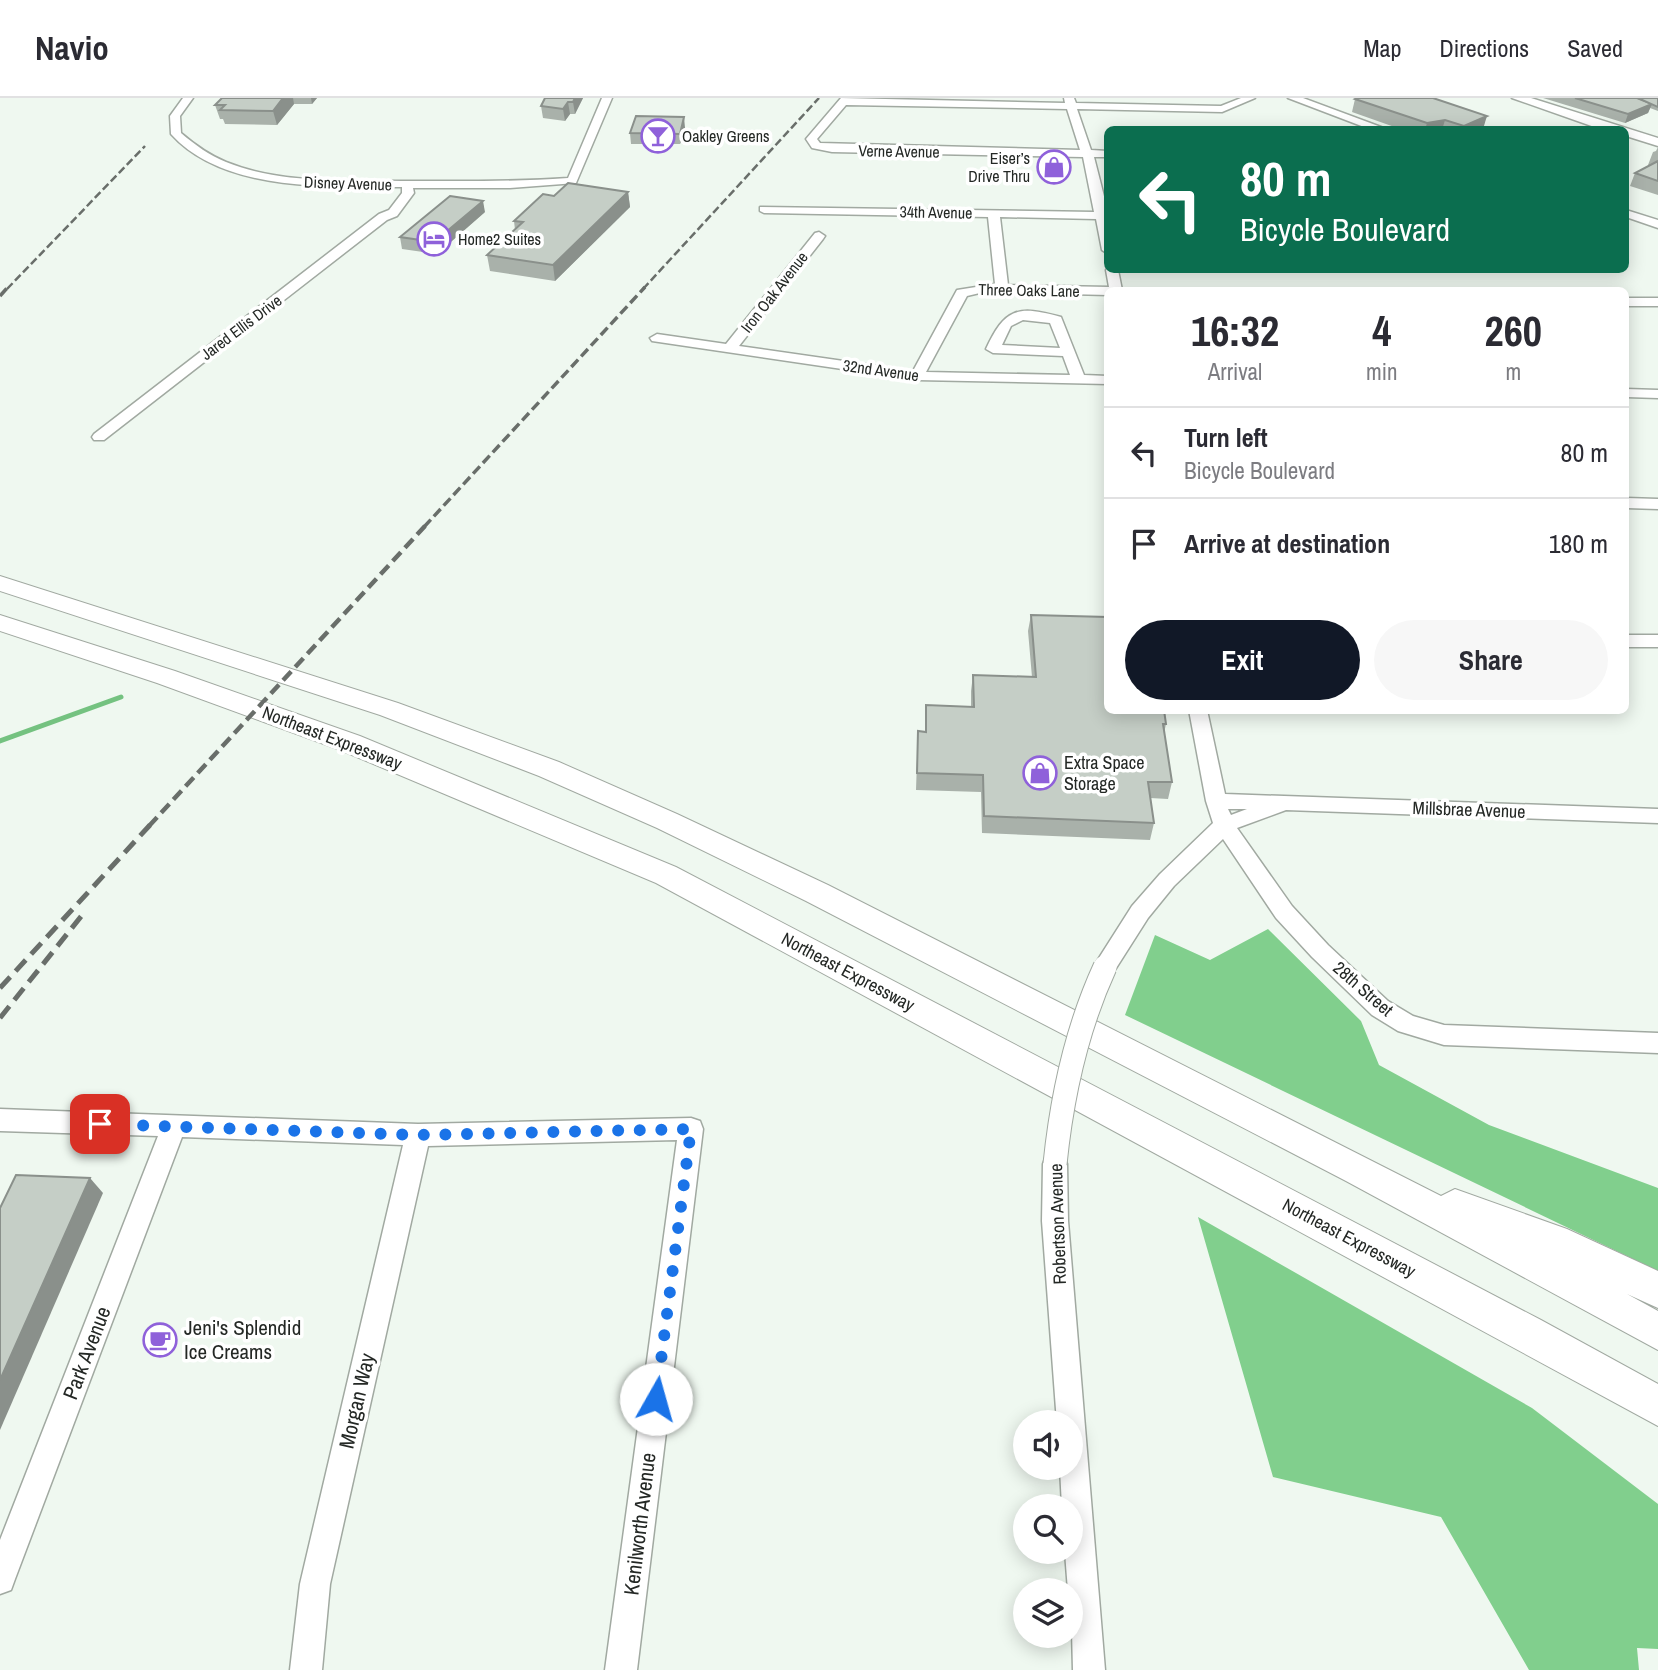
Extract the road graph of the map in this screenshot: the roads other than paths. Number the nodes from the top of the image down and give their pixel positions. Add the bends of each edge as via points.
1 (188, 98) edge
2 (607, 98) edge
3 (1251, 98) edge
4 (1293, 98) edge
5 (1518, 98) edge
6 (845, 100) edge
7 (1071, 102) edge
8 (1373, 126) edge
9 (1606, 126) edge
10 (1629, 133) edge
11 (1658, 142) edge
12 (1088, 154) junction
13 (1104, 154) edge
14 (407, 184) junction
15 (764, 209) dead end
16 (1104, 212) edge
17 (994, 213) junction
18 (1629, 214) edge
19 (1104, 216) edge
20 (1658, 225) edge
21 (1629, 226) edge
22 (819, 236) dead end
23 (1002, 288) junction
24 (1104, 291) edge
25 (1629, 302) edge
26 (1658, 302) edge
27 (657, 338) dead end
28 (730, 348) junction
29 (993, 349) junction
30 (1069, 352) junction
31 (917, 376) junction
32 (979, 378) junction
33 (1079, 380) junction
34 (1104, 380) edge
35 (1629, 393) edge
36 (1658, 394) edge
37 (99, 437) dead end
38 (1629, 503) edge
39 (1658, 504) edge
40 (0, 583) edge
41 (0, 623) edge
42 (1629, 640) edge
43 (1658, 641) edge
44 (1199, 714) edge
45 (1216, 801) junction
46 (1280, 805) junction
47 (1658, 816) edge
48 (1224, 825) junction
49 (1658, 1043) edge
50 (0, 1120) edge
51 (174, 1127) junction
52 (418, 1135) junction
53 (1358, 1170) junction
54 (1658, 1290) edge
55 (1658, 1331) edge
56 (1658, 1406) edge
57 (1070, 1410) edge
58 (1075, 1480) edge
59 (0, 1579) edge
60 (306, 1670) edge
61 (621, 1670) edge
62 (1089, 1670) edge

1 - 14 street, Disney Avenue via 175,116 176,134 198,152 226,165 291,180
2 - 14 street, Disney Avenue via 572,181 492,186
3 - 7 street via 1222,109
4 - 8 street
5 - 9 main road
6 - 7 street
6 - 12 street, Verne Avenue via 811,139 816,146
7 - 12 street
10 - 11 main road
12 - 13 street, Verne Avenue
12 - 16 street
14 - 37 street, Jared Ellis Drive via 408,193 393,213 383,216
15 - 17 street, 34th Avenue
17 - 19 street, 34th Avenue
17 - 23 street
18 - 20 street
20 - 21 street
22 - 28 street, Iron Oak Avenue
23 - 24 street, Three Oaks Lane
23 - 31 street, Three Oaks Lane via 962,293
25 - 26 street
27 - 28 street, 32nd Avenue
28 - 31 street, 32nd Avenue
29 - 30 street
29 - 30 street via 1006,323 1044,316 1055,320
29 - 32 street
30 - 33 street
31 - 32 street, 32nd Avenue
32 - 33 street, 32nd Avenue
33 - 34 street, 32nd Avenue
35 - 36 street
38 - 39 street
40 - 53 highway via 389,709 549,769 817,893
41 - 56 highway, Northeast Expressway via 350,743 666,875
42 - 43 street
44 - 45 street
45 - 46 street, Millsbrae Avenue
45 - 48 street
46 - 47 street, Millsbrae Avenue
46 - 48 street, Millsbrae Avenue
48 - 49 street, 28th Street via 1284,912 1380,1008 1406,1024 1444,1035
48 - 57 street, Robertson Avenue, bridge via 1140,912 1105,967 1070,1060 1055,1164
50 - 51 street
51 - 52 street
51 - 59 street, Park Avenue
52 - 60 street, Morgan Way via 315,1584
52 - 61 street, Kenilworth Avenue via 691,1129
53 - 54 highway via 1553,1241
53 - 55 highway
58 - 62 street, Robertson Avenue

